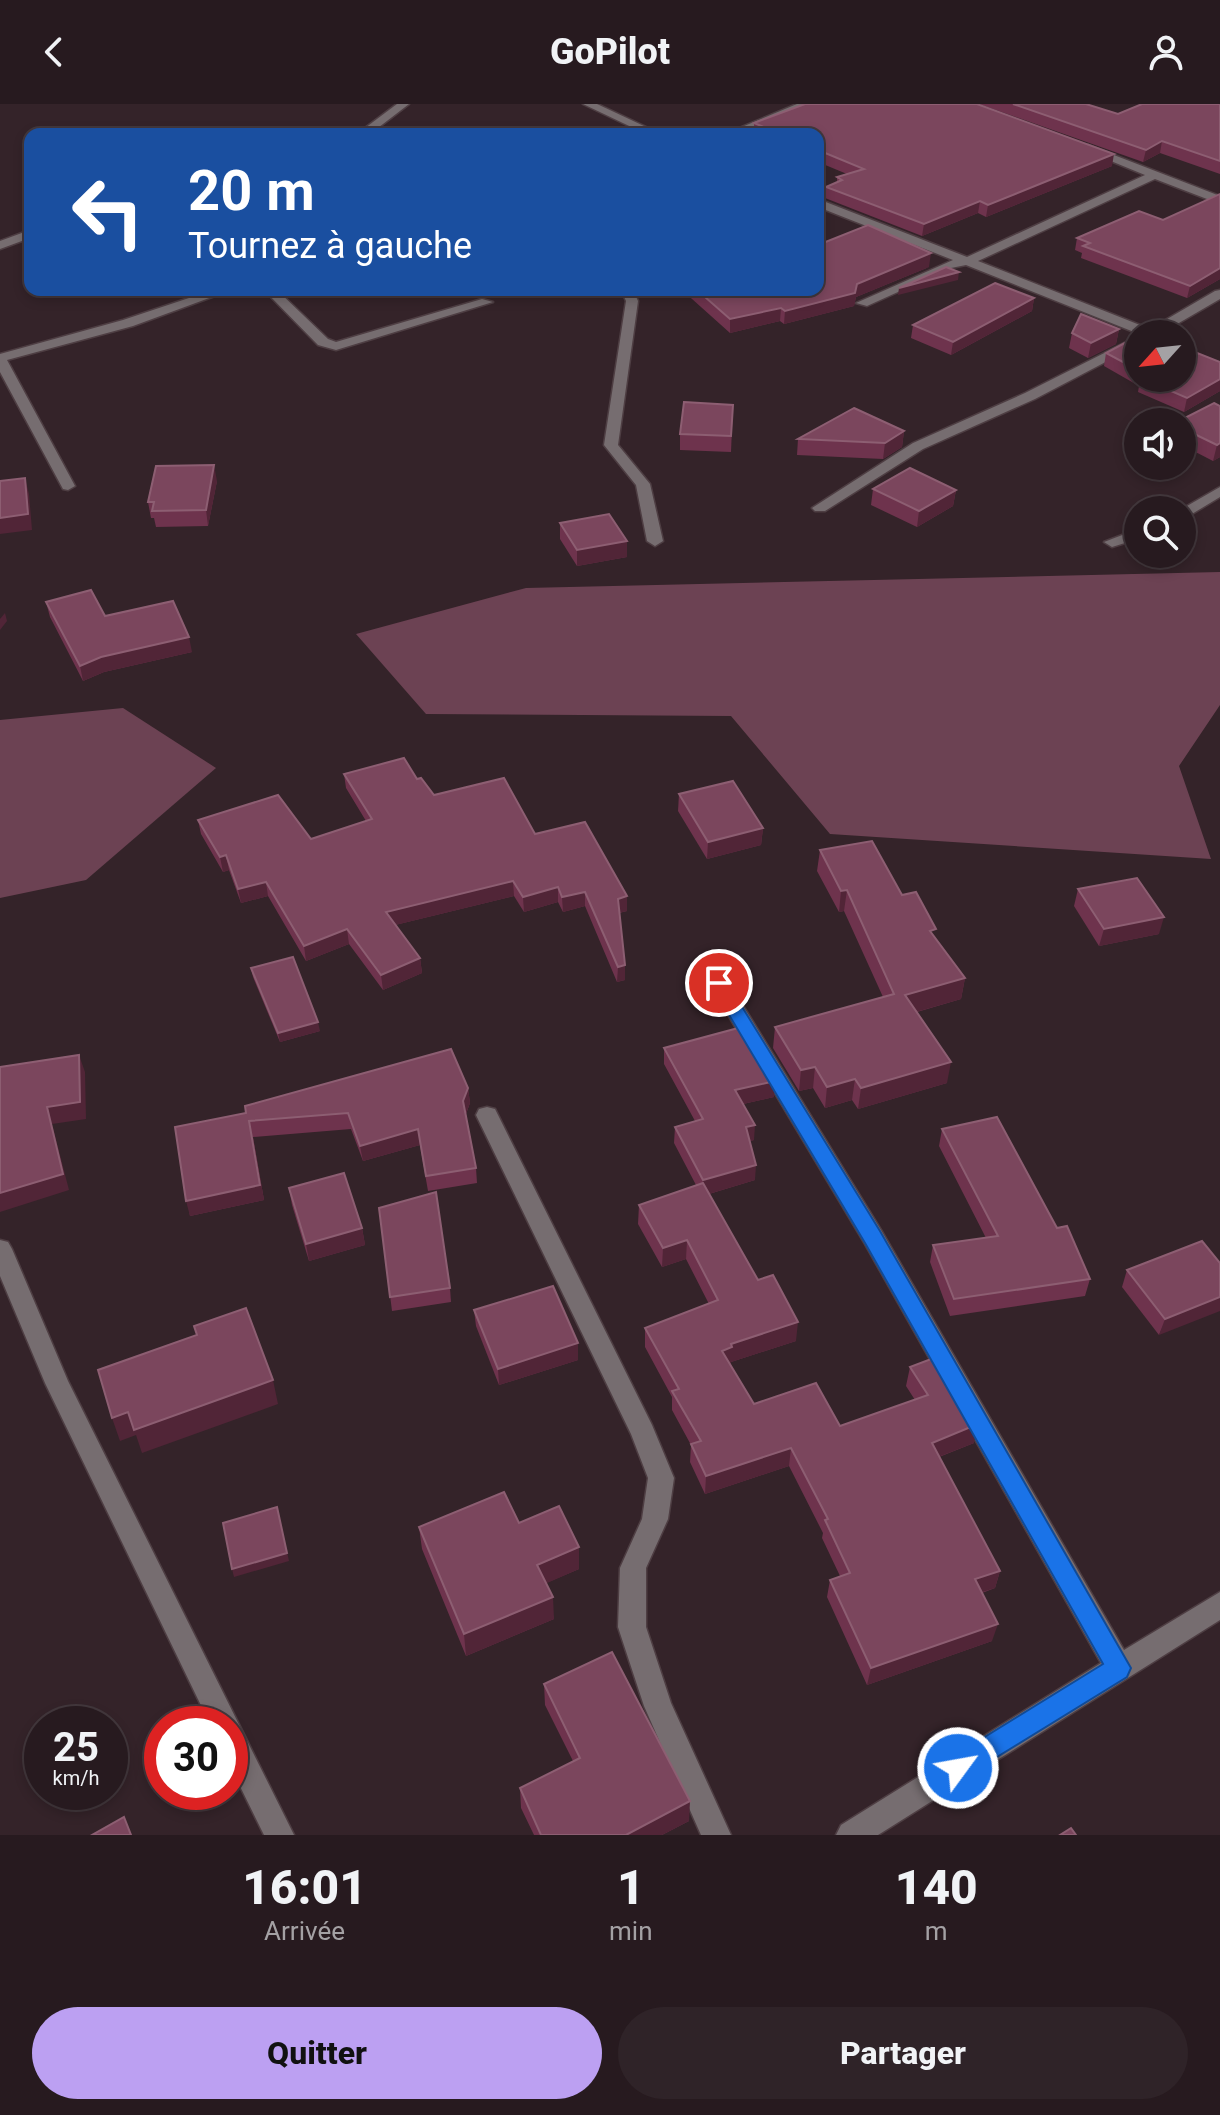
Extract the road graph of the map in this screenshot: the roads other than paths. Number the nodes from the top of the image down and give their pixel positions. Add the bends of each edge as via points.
1 (404, 104) edge
2 (588, 104) edge
3 (807, 104) edge
4 (371, 128) edge
5 (642, 128) edge
6 (746, 128) edge
7 (1072, 143) edge
8 (1154, 175) junction
9 (1220, 200) edge
10 (824, 205) edge
11 (24, 236) edge
12 (0, 245) edge
13 (967, 261) junction
14 (1220, 294) edge
15 (207, 296) edge
16 (276, 296) edge
17 (630, 296) edge
18 (487, 302) dead end
19 (862, 303) edge
20 (1174, 320) edge
21 (1124, 324) edge
22 (1124, 347) edge
23 (0, 359) edge
24 (68, 486) dead end
25 (1220, 491) edge
26 (1196, 506) edge
27 (820, 508) dead end
28 (1124, 538) edge
29 (655, 541) dead end
30 (1112, 542) dead end
31 (719, 983) dead end
32 (487, 1115) dead end
33 (0, 1249) edge
34 (1220, 1605) edge
35 (1119, 1668) junction
36 (216, 1706) edge
37 (248, 1772) edge
38 (279, 1835) edge
39 (716, 1835) edge
40 (851, 1835) edge

1 - 4 street
2 - 5 street
3 - 6 street
7 - 8 street
8 - 9 street
8 - 13 street
10 - 13 street
11 - 12 street
13 - 19 street
13 - 21 street
14 - 20 street
15 - 23 street
16 - 18 street via 323,342 336,346
17 - 29 street via 611,445 643,484
22 - 27 street via 918,446
23 - 24 street
25 - 26 street
28 - 30 street
31 - 35 street via 873,1237
32 - 39 street via 661,1478 655,1519 633,1568 632,1627 658,1706
33 - 36 street via 57,1383
34 - 35 street
35 - 40 street
37 - 38 street

